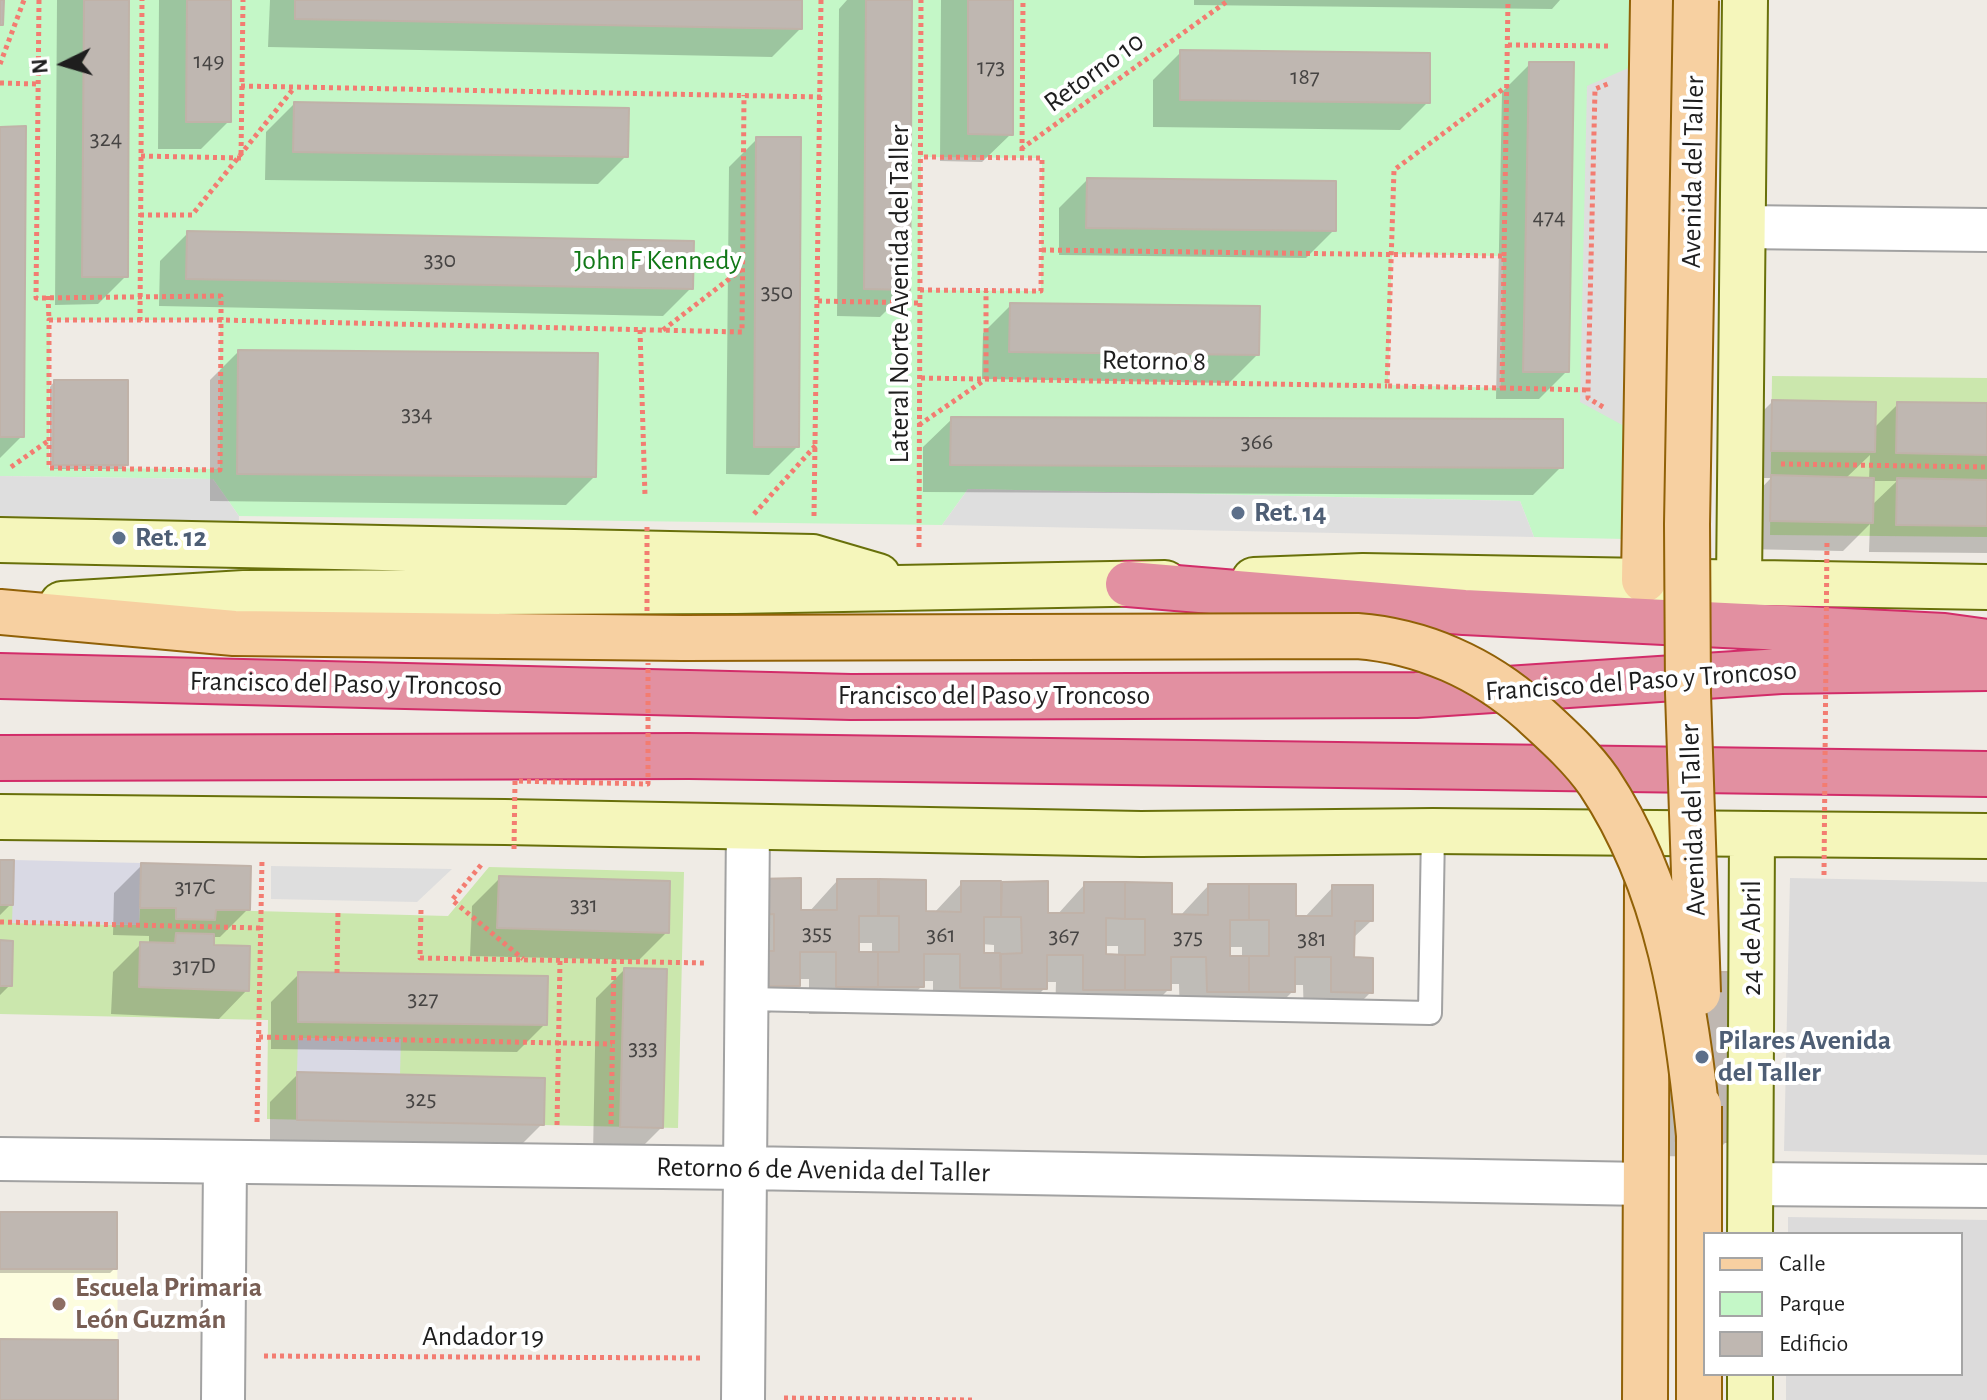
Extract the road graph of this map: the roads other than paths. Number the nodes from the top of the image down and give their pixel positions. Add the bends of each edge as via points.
1 (1653, 0) edge
2 (1696, 0) edge
3 (1745, 0) edge
4 (1742, 227) junction
5 (1987, 230) edge
6 (1741, 393) junction
7 (1646, 415) junction
8 (0, 540) edge
9 (1644, 580) junction
10 (1739, 582) junction
11 (1128, 584) junction
12 (1987, 587) edge
13 (919, 588) junction
14 (0, 610) edge
15 (1987, 642) edge
16 (1987, 668) edge
17 (0, 676) edge
18 (0, 758) edge
19 (1987, 774) edge
20 (0, 817) edge
21 (748, 826) junction
22 (1433, 831) junction
23 (1647, 833) junction
24 (1752, 834) junction
25 (1987, 836) edge
26 (747, 981) junction
27 (1699, 1135) junction
28 (0, 1159) edge
29 (240, 1162) junction
30 (745, 1168) junction
31 (1645, 1184) junction
32 (1750, 1184) junction
33 (1987, 1186) edge
34 (1750, 1232) edge
35 (1750, 1376) edge
36 (743, 1385) edge
37 (223, 1400) edge
38 (1645, 1400) edge
39 (1699, 1400) edge
40 (1750, 1400) edge

1 - 7 main road, Avenida del Taller
2 - 27 main road, Avenida del Taller, bridge via 1687,456
3 - 4 main road, Avenida del Taller
4 - 5 street
4 - 6 main road, Avenida del Taller
6 - 7 main road via 1729,436 1717,448 1691,453 1672,448
6 - 10 main road, Avenida del Taller
7 - 9 main road, Avenida del Taller
8 - 13 main road via 813,557
9 - 10 main road
9 - 11 main road via 1363,576
10 - 12 main road
11 - 13 main road
11 - 15 highway via 1464,612
13 - 14 main road via 244,593
14 - 27 main road, bridge via 234,633 1357,636 1415,646 1465,665 1515,697 1597,780 1627,828 1673,959 1689,1035
16 - 17 highway, Francisco del Paso y Troncoso via 1781,671 1400,695 851,697
18 - 19 highway via 689,756
20 - 21 main road
21 - 22 main road via 1141,834
21 - 26 street
22 - 23 main road
22 - 26 lane via 1430,1013
23 - 24 main road
23 - 31 main road, Avenida del Taller
24 - 25 main road
24 - 32 main road, 24 de Abril
26 - 30 street
27 - 39 main road, Avenida del Taller, bridge
28 - 29 street, Retorno 6 de Avenida del Taller
29 - 30 street, Retorno 6 de Avenida del Taller
29 - 37 street
30 - 31 street, Retorno 6 de Avenida del Taller
30 - 36 street
31 - 38 main road, Avenida del Taller
32 - 33 street
32 - 34 main road, 24 de Abril
35 - 40 main road

